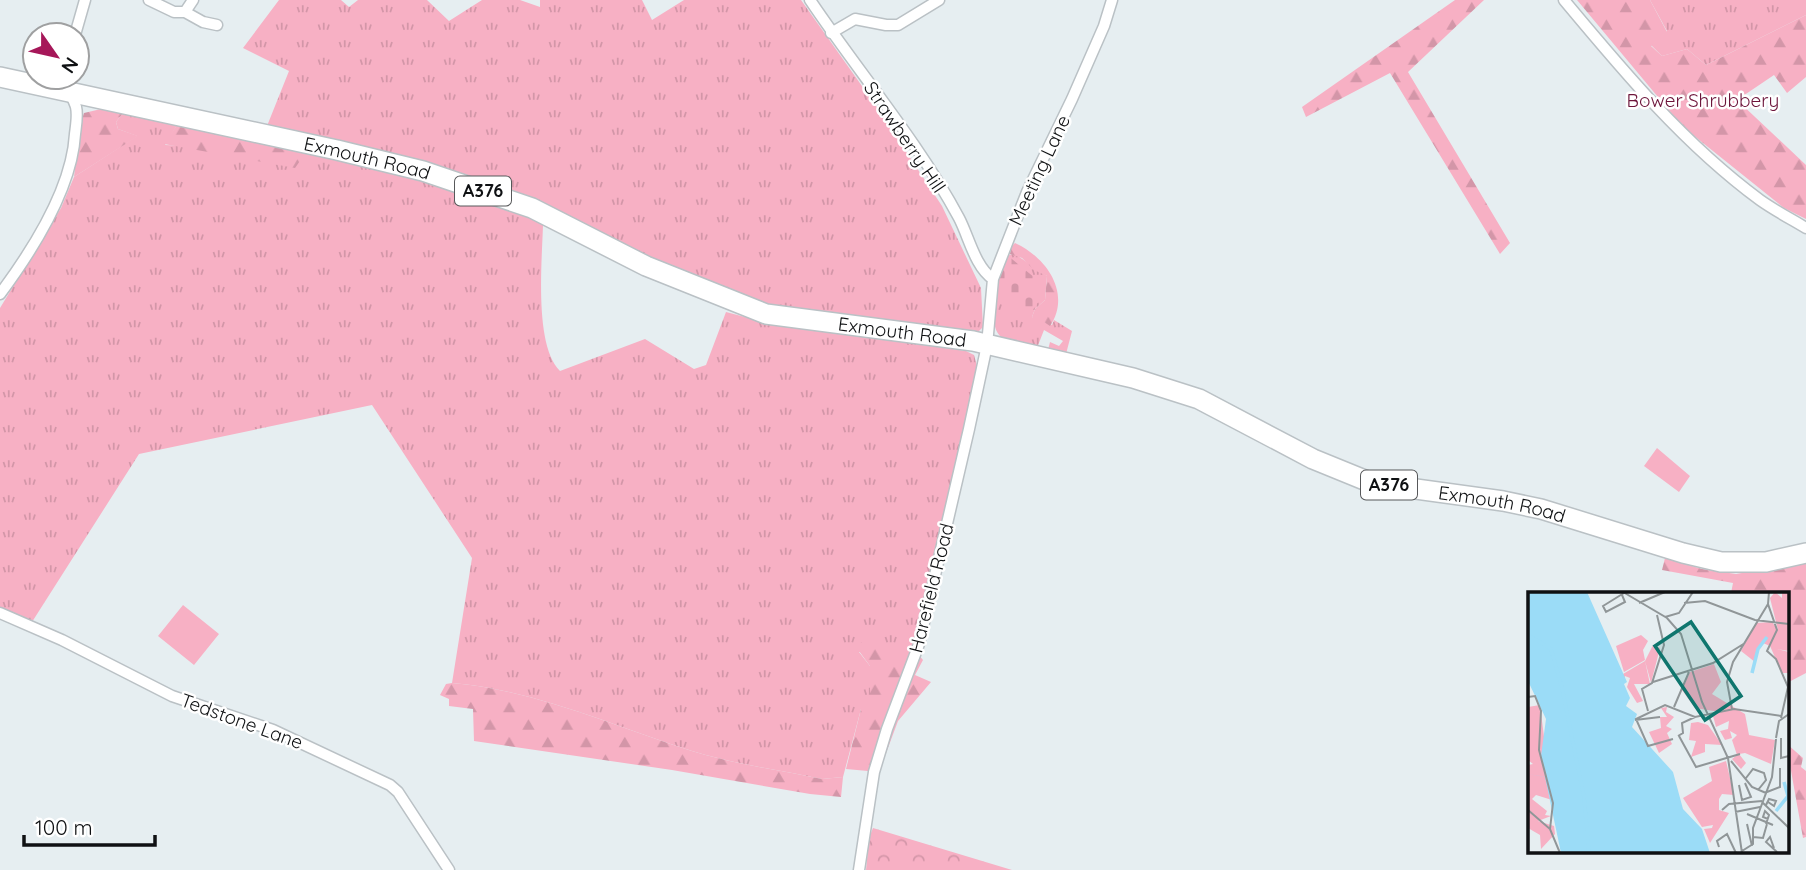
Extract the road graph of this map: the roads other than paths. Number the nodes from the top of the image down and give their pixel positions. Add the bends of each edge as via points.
1 (85, 0) edge
2 (149, 0) edge
3 (193, 0) edge
4 (810, 0) edge
5 (939, 0) edge
6 (1112, 0) edge
7 (1564, 0) edge
8 (186, 12) junction
9 (79, 21) edge
10 (217, 25) dead end
11 (831, 33) junction
12 (0, 77) edge
13 (21, 79) edge
14 (91, 90) edge
15 (71, 91) edge
16 (1806, 228) edge
17 (993, 279) junction
18 (0, 294) edge
19 (987, 345) junction
20 (1806, 553) edge
21 (0, 613) edge
22 (449, 870) edge
23 (859, 870) edge

1 - 9 street
2 - 8 street via 174,12
3 - 8 street
4 - 11 street, Strawberry Hill
5 - 11 street via 898,24 855,19
6 - 17 street, Meeting Lane
7 - 16 street via 1637,87 1711,160 1762,201
8 - 10 street
11 - 17 street, Strawberry Hill via 929,166 982,268
12 - 13 highway, Exmouth Road / A376
14 - 19 highway, Exmouth Road / A376 via 423,171 532,208 646,266 766,314
15 - 18 street via 77,110 65,180 31,248
17 - 19 street, Meeting Lane
19 - 20 highway, Exmouth Road / A376 via 1170,389 1367,481 1541,509 1721,562 1766,562
19 - 23 street, Harefield Road via 926,621 874,772
21 - 22 street, Tedstone Lane via 172,696 273,730 390,785

